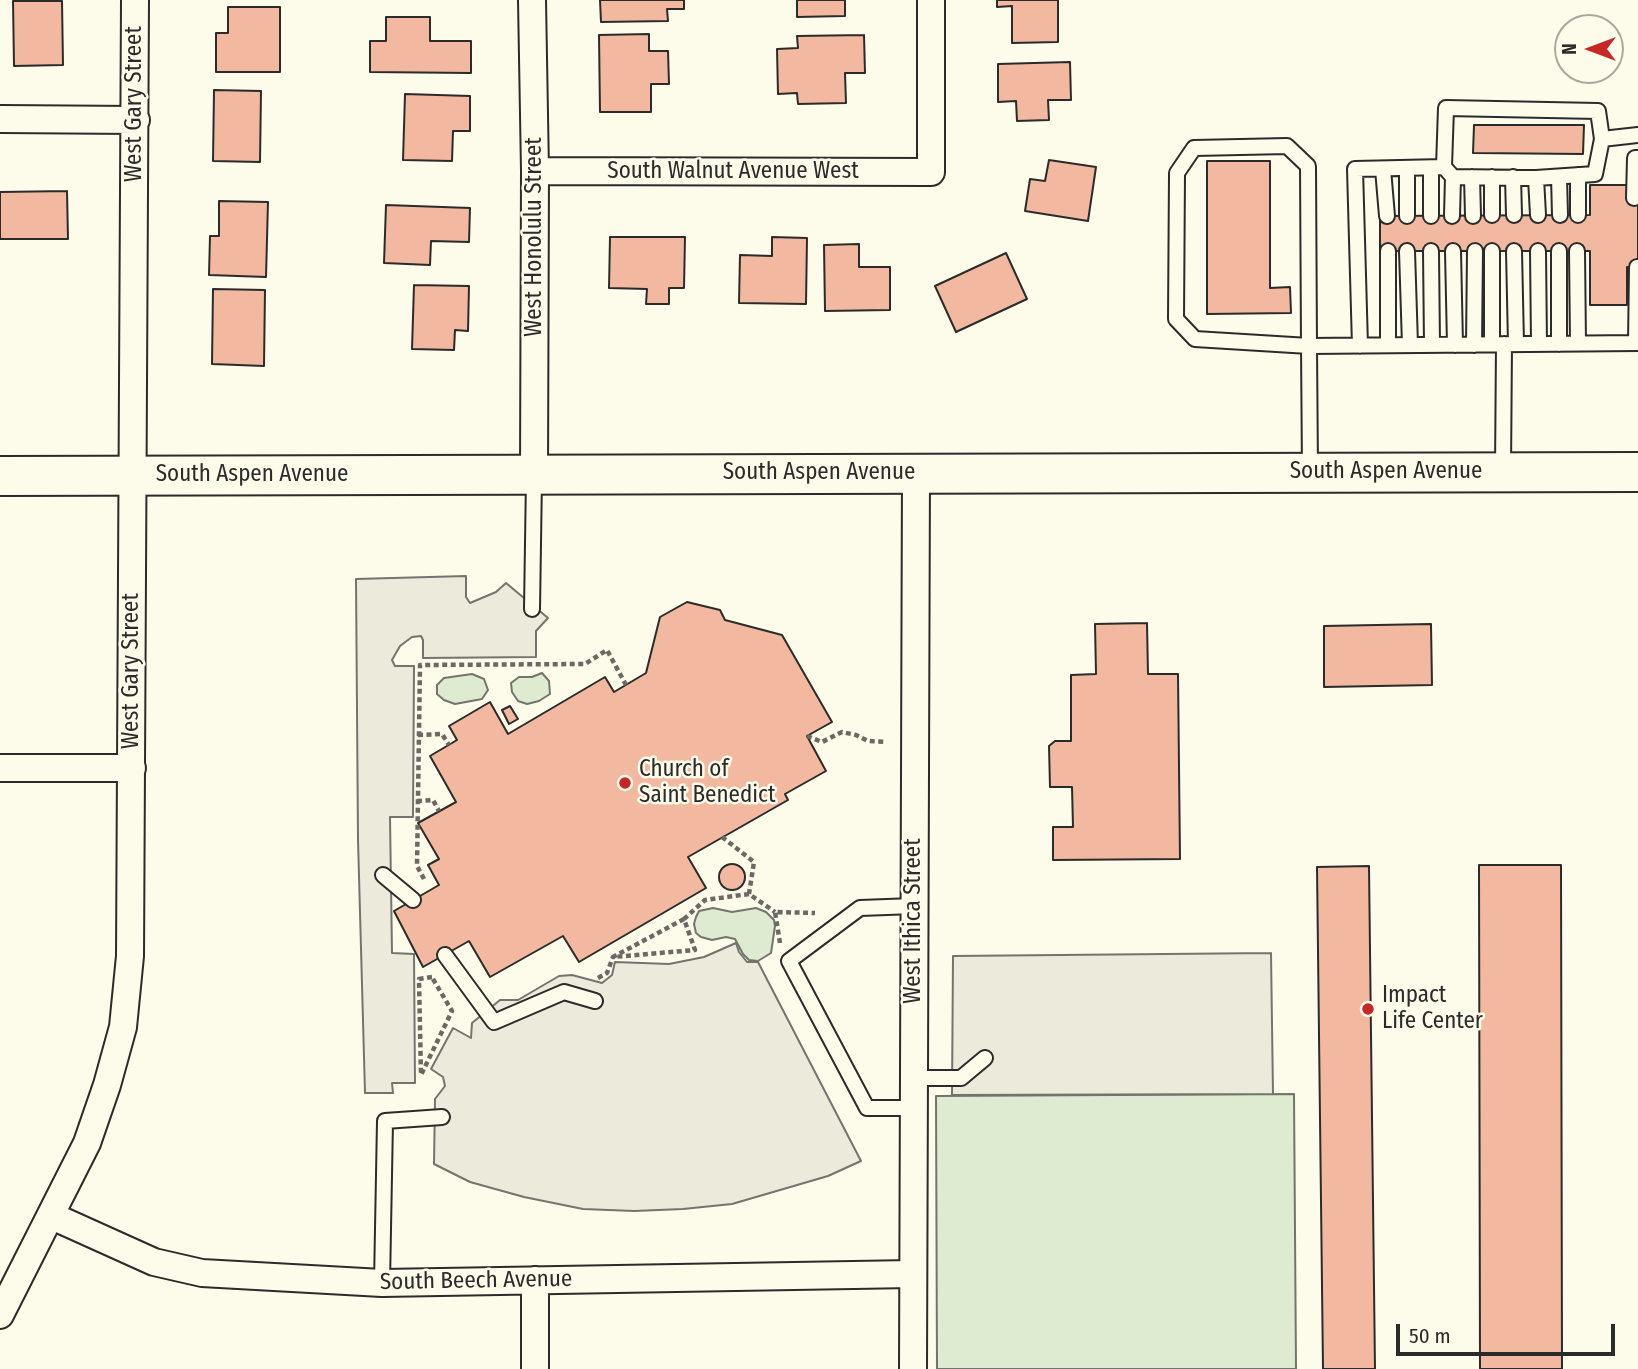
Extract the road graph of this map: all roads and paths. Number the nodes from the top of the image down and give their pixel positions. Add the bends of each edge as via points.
1 (135, 0) edge
2 (532, 0) edge
3 (931, 0) edge
4 (0, 119) edge
5 (136, 120) junction
6 (1638, 135) edge
7 (1602, 139) junction
8 (1638, 158) edge
9 (1407, 168) junction
10 (1383, 169) junction
11 (1443, 171) junction
12 (535, 172) junction
13 (1578, 175) junction
14 (1472, 177) junction
15 (1492, 177) junction
16 (1513, 177) junction
17 (1559, 177) junction
18 (1536, 178) junction
19 (1634, 198) dead end
20 (1492, 215) dead end
21 (1514, 215) dead end
22 (1538, 215) dead end
23 (1559, 215) dead end
24 (1577, 215) dead end
25 (1387, 216) dead end
26 (1407, 216) dead end
27 (1431, 216) dead end
28 (1452, 216) dead end
29 (1473, 216) dead end
30 (1388, 251) dead end
31 (1407, 251) dead end
32 (1431, 251) dead end
33 (1453, 251) dead end
34 (1475, 251) dead end
35 (1492, 251) dead end
36 (1514, 251) dead end
37 (1538, 251) dead end
38 (1559, 251) dead end
39 (1577, 251) dead end
40 (1637, 267) edge
41 (1577, 343) junction
42 (1637, 343) edge
43 (1504, 344) junction
44 (1539, 344) junction
45 (1559, 344) junction
46 (1388, 345) junction
47 (1410, 345) junction
48 (1432, 345) junction
49 (1455, 345) junction
50 (1474, 345) junction
51 (1309, 346) junction
52 (1360, 346) junction
53 (1310, 472) junction
54 (1503, 472) junction
55 (1638, 472) edge
56 (534, 473) junction
57 (916, 473) junction
58 (133, 475) junction
59 (0, 476) edge
60 (532, 609) dead end
61 (626, 685) dead end
62 (418, 735) junction
63 (807, 736) dead end
64 (886, 742) dead end
65 (449, 745) dead end
66 (0, 768) edge
67 (132, 768) junction
68 (418, 801) junction
69 (439, 811) dead end
70 (722, 837) dead end
71 (383, 875) dead end
72 (430, 890) dead end
73 (749, 894) junction
74 (413, 900) dead end
75 (914, 906) junction
76 (775, 912) dead end
77 (684, 919) junction
78 (613, 957) junction
79 (448, 960) joint
80 (589, 975) dead end
81 (432, 977) junction
82 (595, 1001) dead end
83 (985, 1058) dead end
84 (913, 1078) junction
85 (913, 1108) junction
86 (442, 1116) dead end
87 (52, 1216) junction
88 (912, 1274) junction
89 (535, 1280) junction
90 (382, 1283) junction
91 (0, 1315) edge
92 (535, 1369) edge
93 (913, 1369) edge

1 - 5 street, West Gary Street
2 - 12 street, West Honolulu Street
3 - 12 street, South Walnut Avenue West via 931,172
4 - 5 street
5 - 58 street, West Gary Street
6 - 7 lane
7 - 11 lane via 1598,111 1446,108
7 - 13 lane via 1595,174
8 - 19 lane
9 - 10 lane
9 - 11 lane
9 - 26 lane
10 - 25 lane
10 - 52 lane via 1355,169
11 - 14 lane
11 - 27 lane
11 - 28 lane
12 - 56 street, West Honolulu Street
13 - 17 lane
13 - 24 lane
14 - 15 lane
14 - 29 lane
15 - 16 lane
15 - 20 lane
16 - 18 lane
16 - 21 lane
17 - 18 lane
17 - 23 lane
18 - 22 lane
30 - 46 lane
31 - 47 lane
32 - 48 lane
33 - 49 lane
34 - 50 lane
35 - 43 lane
36 - 43 lane
37 - 44 lane
38 - 45 lane
39 - 41 lane
40 - 42 lane
41 - 42 lane
41 - 45 lane
43 - 44 lane
43 - 50 lane
43 - 54 lane
44 - 45 lane
46 - 47 lane
46 - 52 lane
47 - 48 lane
48 - 49 lane
49 - 50 lane
51 - 51 lane via 1195,339 1176,319 1177,173 1194,149 1287,146 1308,166
51 - 52 lane
51 - 53 lane
53 - 54 main road, South Aspen Avenue
53 - 57 main road, South Aspen Avenue
54 - 55 main road, South Aspen Avenue
56 - 57 main road, South Aspen Avenue
56 - 58 main road, South Aspen Avenue
56 - 60 lane
57 - 75 street, West Ithica Street
58 - 59 main road, South Aspen Avenue
58 - 67 street, West Gary Street
61 - 62 path via 607,650 585,664 420,665
62 - 65 path via 442,734
62 - 68 path
63 - 64 path via 822,742 842,732
66 - 67 street
67 - 87 street, West Gary Street via 130,956 123,1027 87,1143
68 - 69 path via 433,800
68 - 72 path via 416,866
70 - 73 path via 754,862
71 - 74 lane
73 - 76 path
73 - 77 path via 705,900
75 - 84 street, West Ithica Street
75 - 85 lane via 860,908 789,961 867,1108
77 - 78 path
77 - 78 path via 695,950
78 - 80 path via 607,973 599,978
79 - 81 path
79 - 82 lane via 494,1023 564,992
81 - 81 path via 452,1011 421,1075 419,979
83 - 84 lane via 961,1078
84 - 85 street, West Ithica Street
85 - 88 street, West Ithica Street
86 - 90 lane via 385,1121
87 - 90 street, South Beech Avenue via 154,1262 202,1273
87 - 91 street, West Gary Street
88 - 89 street, South Beech Avenue
88 - 93 street, West Ithica Street
89 - 90 street, South Beech Avenue
89 - 92 street

